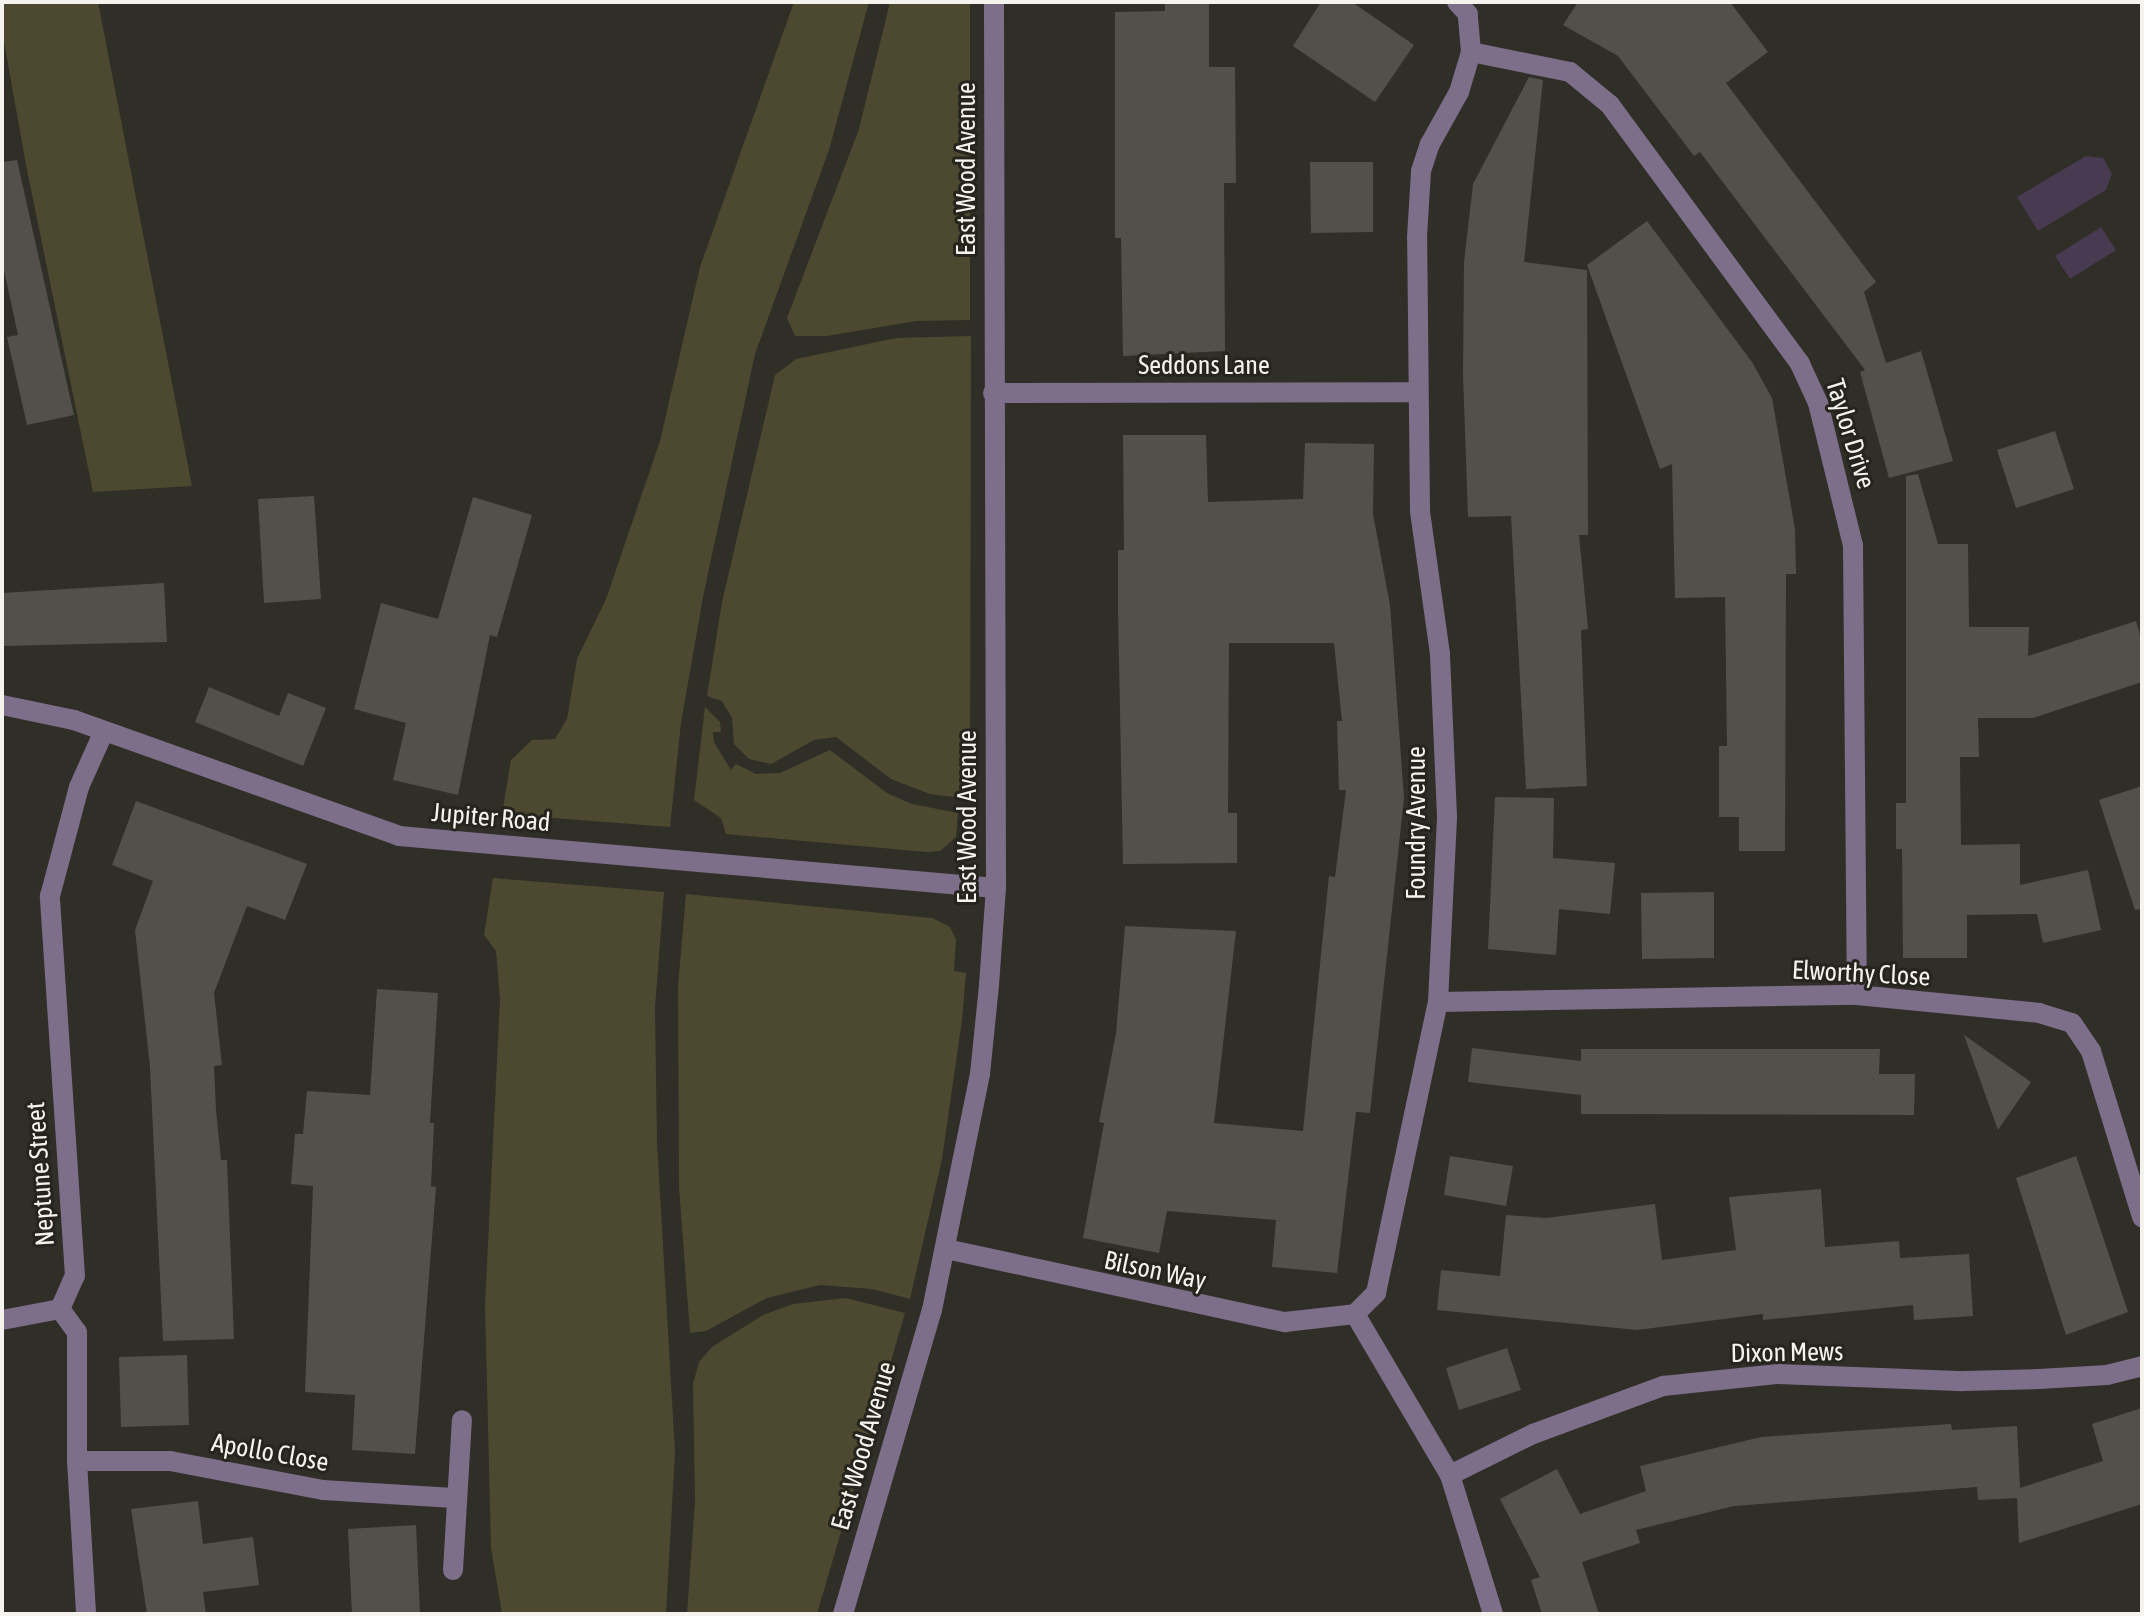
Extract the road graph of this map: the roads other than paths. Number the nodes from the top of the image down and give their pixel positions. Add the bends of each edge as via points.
1 (994, 2) edge
2 (1457, 2) edge
3 (1471, 52) junction
4 (1416, 392) junction
5 (993, 393) junction
6 (2, 705) edge
7 (104, 731) junction
8 (996, 888) junction
9 (1857, 995) junction
10 (1438, 1002) junction
11 (2142, 1217) edge
12 (946, 1249) junction
13 (60, 1309) junction
14 (1355, 1314) junction
15 (2, 1320) edge
16 (2142, 1366) edge
17 (462, 1420) dead end
18 (77, 1461) junction
19 (1450, 1475) junction
20 (454, 1498) junction
21 (453, 1570) dead end
22 (86, 1614) edge
23 (843, 1614) edge
24 (1493, 1614) edge

1 - 5 street, East Wood Avenue
2 - 3 street, Foundry Avenue via 1468,14
3 - 4 street, Foundry Avenue via 1421,171
3 - 9 street, Taylor Drive via 1561,68 1585,80 1610,105 1783,340 1818,403 1854,559
4 - 5 street, Seddons Lane
4 - 10 street, Foundry Avenue via 1420,511 1440,654 1447,816
5 - 8 street, East Wood Avenue
6 - 7 street, Jupiter Road
7 - 8 street, Jupiter Road via 399,836
7 - 13 street, Neptune Street via 79,787 50,896 75,1276
8 - 12 street, East Wood Avenue via 980,1074
9 - 10 street, Elworthy Close
9 - 11 street, Elworthy Close via 2039,1013 2072,1023 2091,1051
10 - 14 street, Foundry Avenue via 1376,1293
12 - 14 street, Bilson Way via 1285,1322
12 - 23 street, East Wood Avenue
13 - 15 street
13 - 18 street via 77,1332
14 - 19 street
16 - 19 street, Dixon Mews via 2107,1375 2039,1379 1778,1374 1663,1386 1533,1434
17 - 20 street
18 - 20 street, Apollo Close via 170,1461 323,1490
18 - 22 street
19 - 24 street
20 - 21 street

